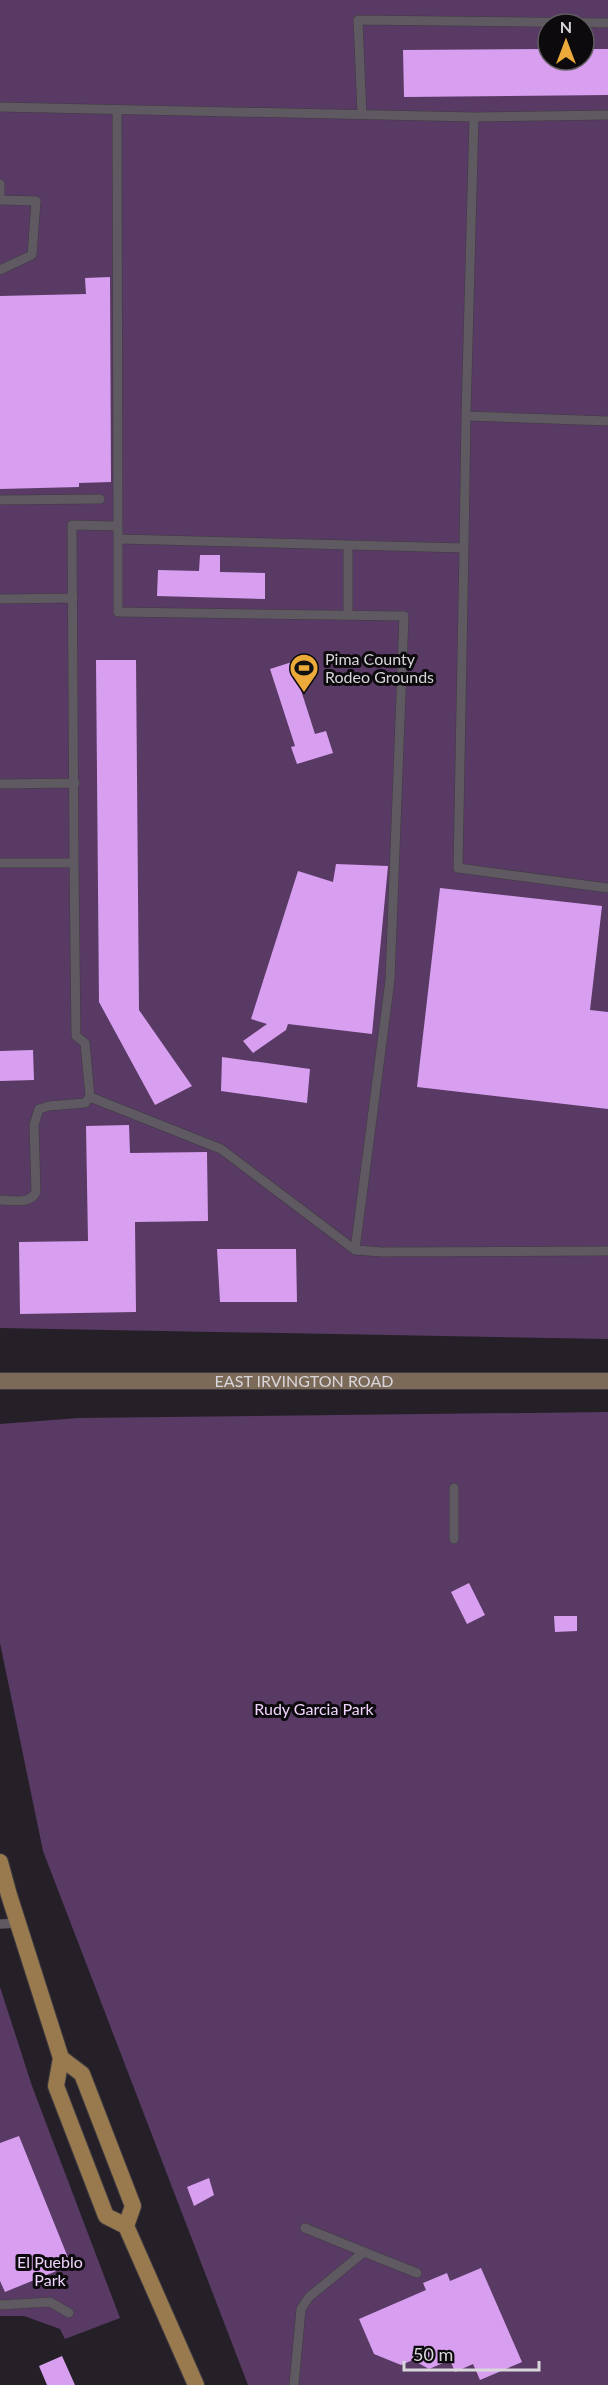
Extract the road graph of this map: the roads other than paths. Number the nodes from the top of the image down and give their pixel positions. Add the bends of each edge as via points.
1 (608, 23) edge
2 (0, 107) edge
3 (117, 110) junction
4 (362, 115) junction
5 (608, 115) edge
6 (474, 117) junction
7 (0, 184) edge
8 (1, 200) edge
9 (0, 270) edge
10 (466, 416) junction
11 (608, 421) edge
12 (100, 499) dead end
13 (0, 500) edge
14 (118, 526) junction
15 (118, 539) junction
16 (348, 545) junction
17 (464, 548) junction
18 (0, 598) edge
19 (72, 598) junction
20 (348, 615) junction
21 (75, 783) junction
22 (0, 784) edge
23 (0, 863) edge
24 (74, 863) junction
25 (608, 888) edge
26 (90, 1097) junction
27 (0, 1200) edge
28 (355, 1250) junction
29 (608, 1251) edge
30 (0, 1381) edge
31 (608, 1381) edge
32 (454, 1488) dead end
33 (454, 1539) dead end
34 (0, 1862) edge
35 (19, 1923) junction
36 (0, 1924) edge
37 (61, 2058) junction
38 (126, 2226) junction
39 (305, 2228) dead end
40 (364, 2252) junction
41 (417, 2273) dead end
42 (0, 2305) edge
43 (69, 2313) dead end
44 (196, 2385) edge
45 (294, 2385) edge

1 - 4 lane via 358,21
2 - 3 lane
3 - 4 lane
3 - 14 lane
4 - 6 lane
5 - 6 lane
6 - 10 lane
7 - 8 lane
8 - 9 lane via 36,201 32,255
10 - 11 lane
10 - 17 lane
12 - 13 lane
14 - 15 lane
14 - 19 lane via 72,525
15 - 16 lane
15 - 20 lane via 118,612
16 - 17 lane
16 - 20 lane
17 - 25 lane via 458,868
18 - 19 lane
19 - 21 lane
20 - 28 lane via 404,616 390,980
21 - 22 lane
21 - 24 lane
23 - 24 lane
24 - 26 lane via 76,1036 85,1043
26 - 27 lane via 79,1104 39,1109 34,1125 36,1192 28,1201
26 - 28 lane via 221,1149
28 - 29 lane
30 - 31 main road, EAST IRVINGTON ROAD
32 - 33 lane
34 - 35 main road
35 - 36 lane
35 - 37 main road
37 - 38 main road via 82,2074 133,2206
37 - 38 main road via 56,2086 106,2216
38 - 44 main road
39 - 40 lane
40 - 41 lane
40 - 45 lane via 309,2297 301,2309
42 - 43 lane via 50,2302

